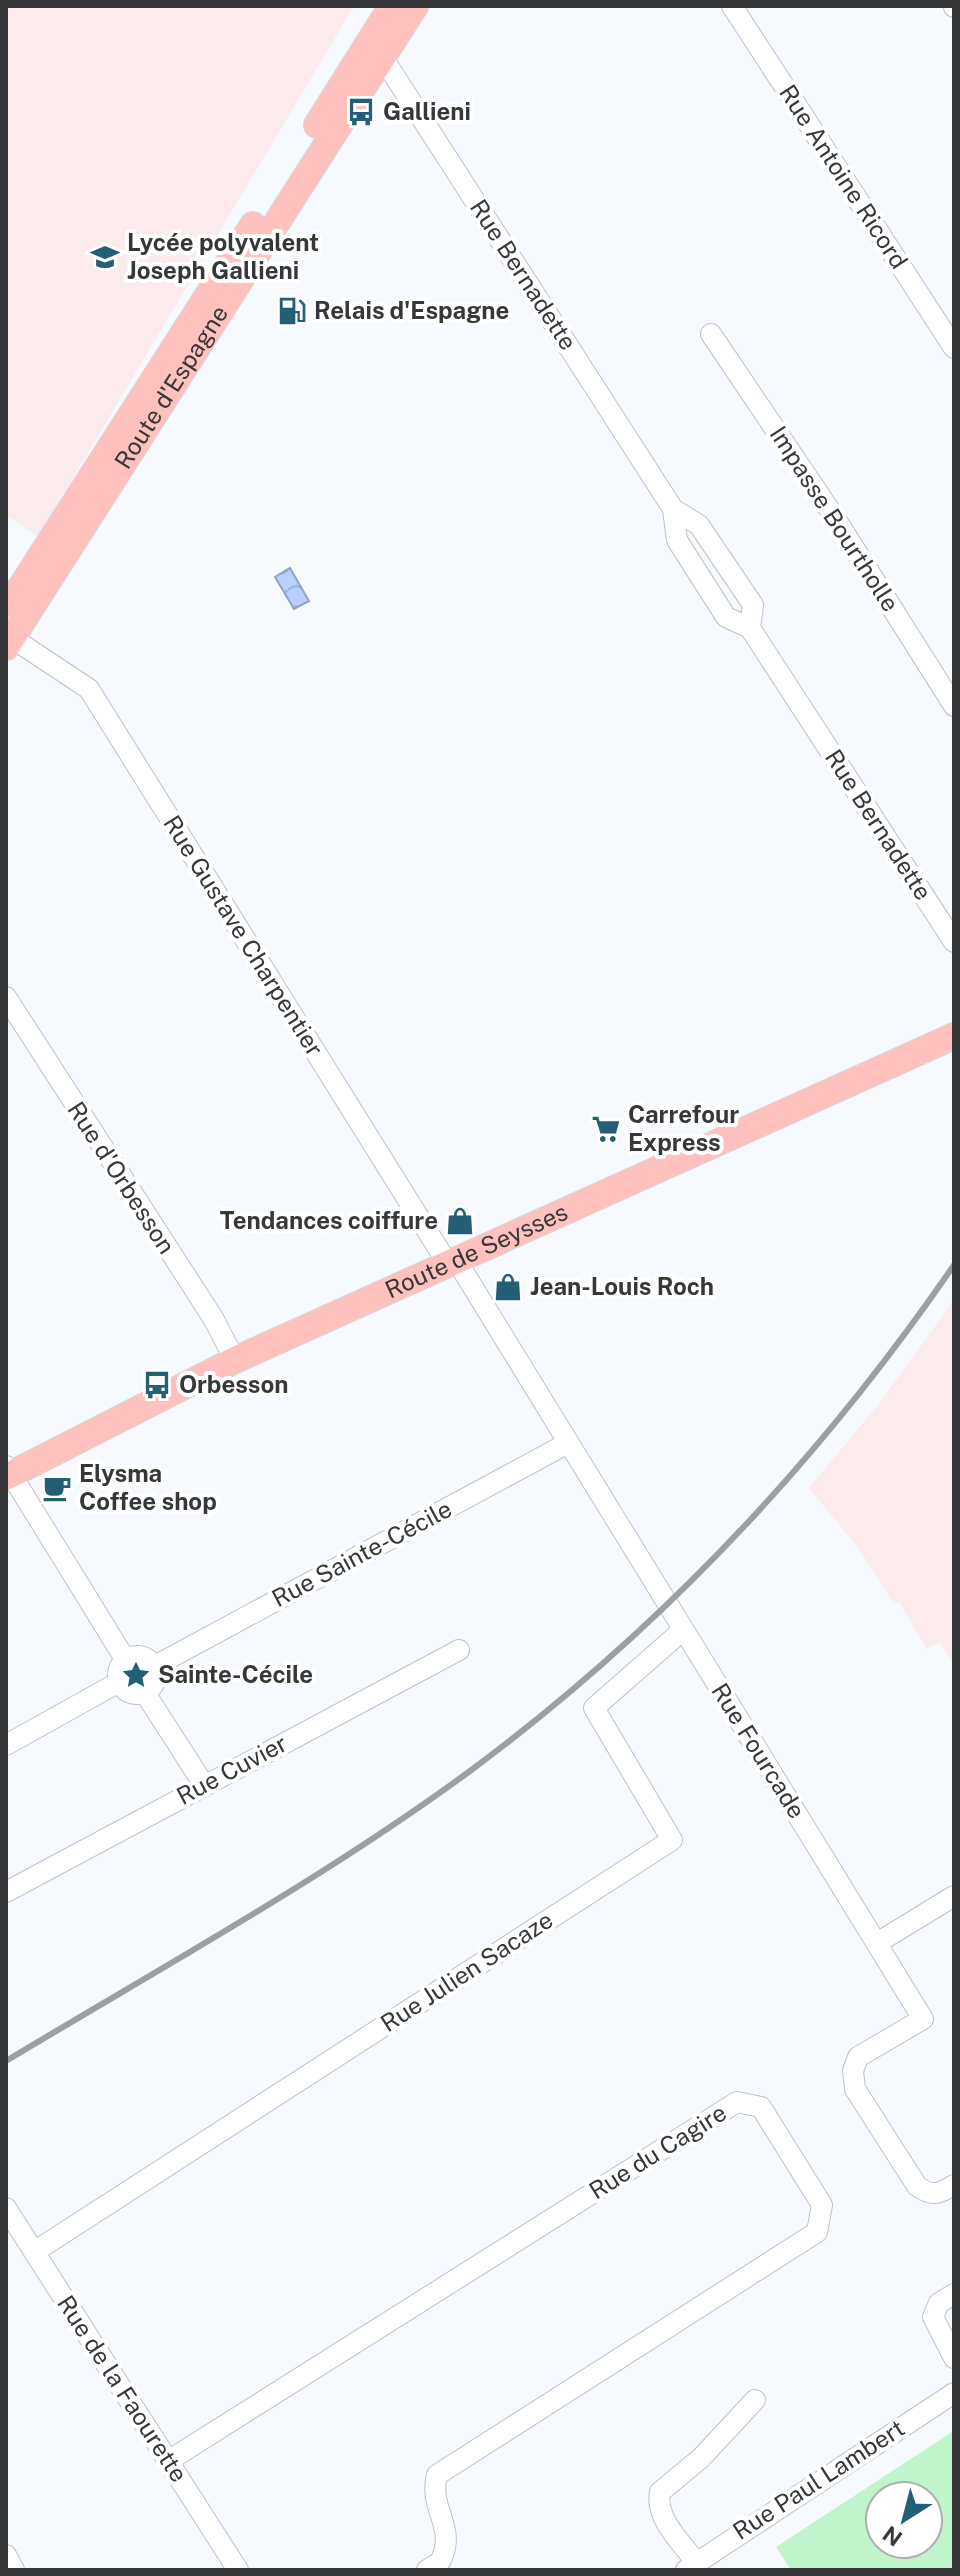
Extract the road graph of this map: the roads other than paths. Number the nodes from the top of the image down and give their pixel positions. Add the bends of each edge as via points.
1 (392, 6) edge
2 (415, 6) edge
3 (732, 6) edge
4 (374, 52) junction
5 (711, 334) dead end
6 (954, 348) edge
7 (673, 509) junction
8 (6, 603) edge
9 (750, 628) junction
10 (9, 643) edge
11 (954, 706) edge
12 (954, 942) edge
13 (6, 997) edge
14 (954, 1036) edge
15 (451, 1260) junction
16 (235, 1360) junction
17 (568, 1443) junction
18 (8, 1473) edge
19 (683, 1630) junction
20 (459, 1650) dead end
21 (125, 1659) junction
22 (155, 1666) junction
23 (119, 1682) junction
24 (145, 1693) junction
25 (6, 1745) edge
26 (204, 1785) junction
27 (6, 1892) edge
28 (954, 1896) edge
29 (877, 1943) junction
30 (954, 2185) edge
31 (6, 2208) edge
32 (34, 2252) junction
33 (954, 2294) edge
34 (954, 2358) edge
35 (954, 2393) edge
36 (755, 2400) dead end
37 (168, 2461) junction
38 (6, 2555) edge
39 (691, 2566) edge
40 (14, 2570) edge
41 (238, 2570) edge
42 (427, 2570) edge

1 - 4 main road, Route d'Espagne
2 - 4 main road, Route d'Espagne
3 - 6 street, Rue Antoine Ricord
4 - 7 street, Rue Bernadette
4 - 8 main road, Route d'Espagne
4 - 10 main road, Route d'Espagne
5 - 11 street, Impasse Bourtholle
7 - 9 street, Rue Bernadette via 677,540 726,617
7 - 9 street, Rue Bernadette via 699,525 753,605
9 - 12 street, Rue Bernadette
10 - 15 street, Rue Gustave Charpentier via 89,689
13 - 16 street, Rue d'Orbesson
14 - 15 main road, Route de Seysses
15 - 16 main road, Route de Seysses
15 - 17 street, Rue Fourcade
16 - 18 main road, Route de Seysses
17 - 19 street, Rue Fourcade
17 - 22 street, Rue Sainte-Cécile
18 - 21 street
19 - 29 street, Rue Fourcade
19 - 32 street, Rue Julien Sacaze via 594,1708 672,1840
20 - 26 street, Rue Cuvier
21 - 22 street via 142,1655
21 - 23 street
22 - 24 street via 156,1682
23 - 24 street via 125,1690
23 - 25 street
24 - 26 street
26 - 27 street, Rue Cuvier
28 - 29 street
29 - 30 street, Rue Fourcade via 923,2019 858,2057 855,2089 917,2186 939,2194
31 - 32 street, Rue de la Faourette
32 - 37 street, Rue de la Faourette
33 - 34 street via 939,2303 933,2317
35 - 39 street, Rue Paul Lambert
36 - 39 street via 701,2458 660,2492 663,2518
37 - 41 street, Rue de la Faourette
37 - 42 street, Rue du Cagire via 737,2102 761,2107 822,2205 817,2232 437,2475 433,2491 448,2535 447,2549
38 - 40 street

